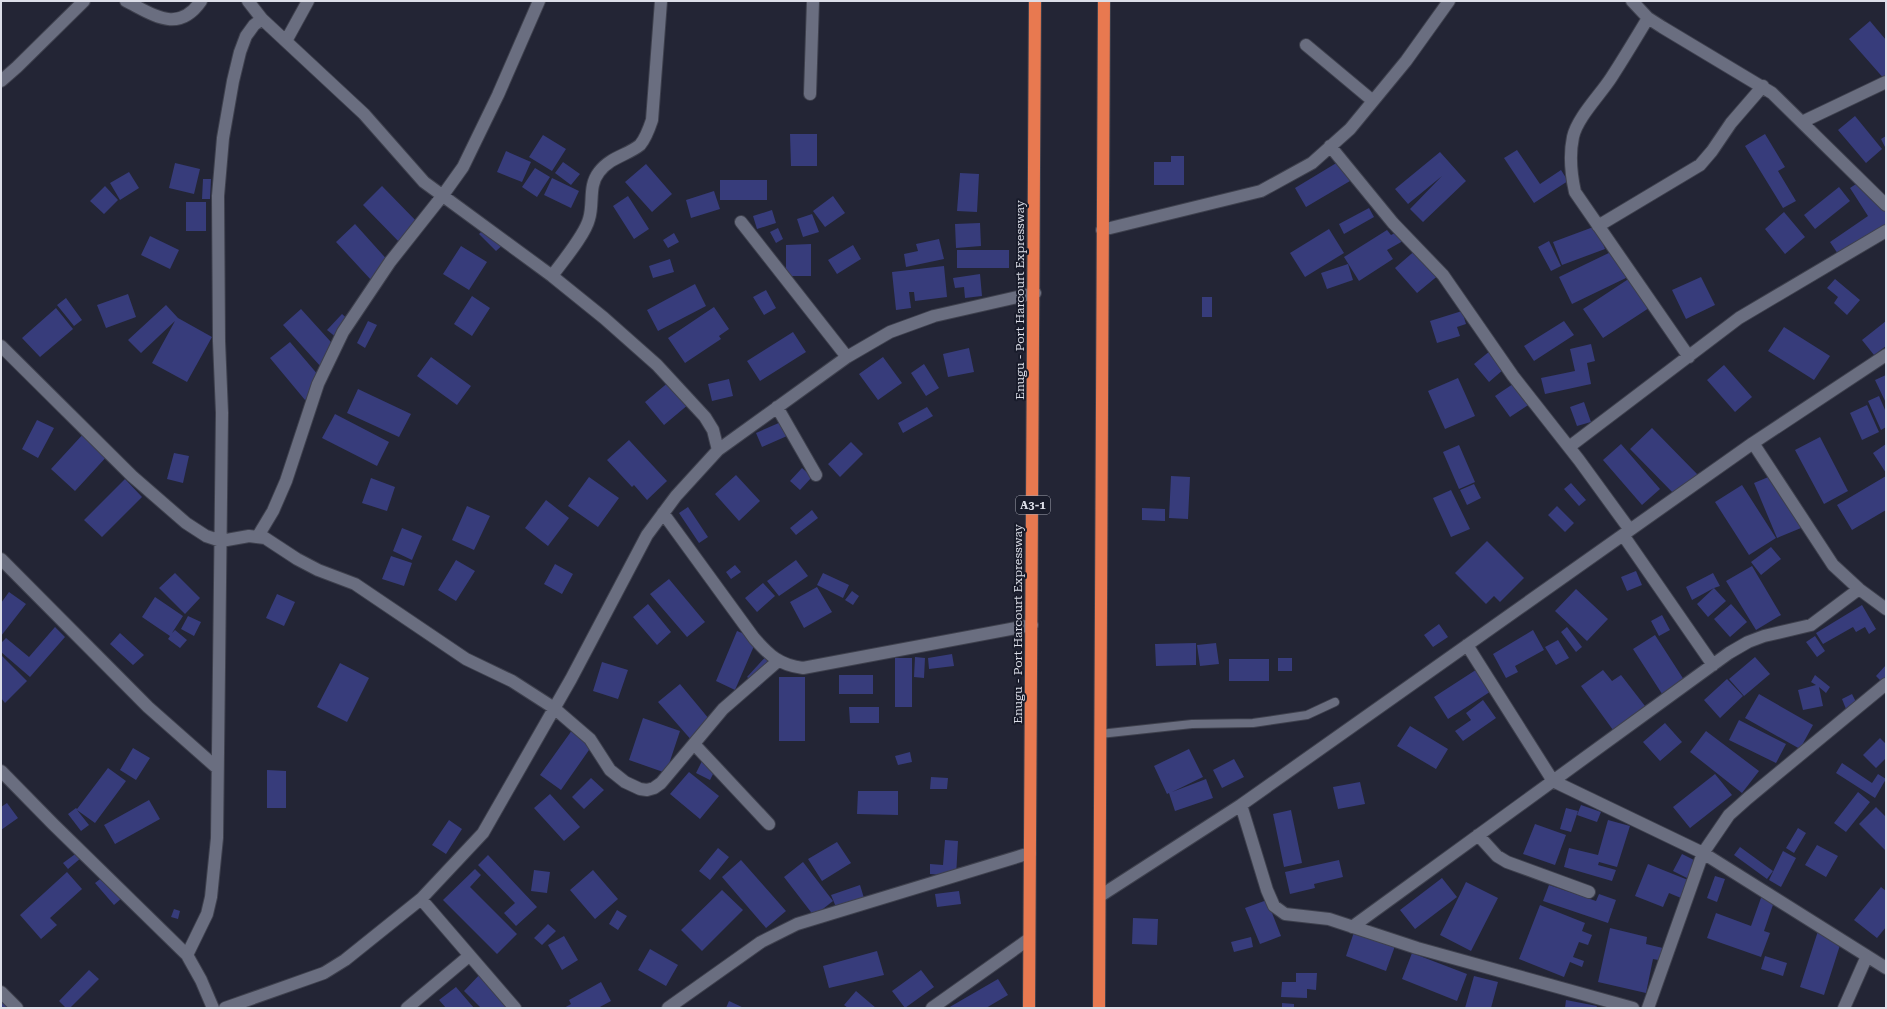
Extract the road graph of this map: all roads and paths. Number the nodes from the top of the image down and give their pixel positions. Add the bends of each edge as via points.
1 (84, 1) edge
2 (126, 1) edge
3 (201, 1) edge
4 (248, 1) edge
5 (308, 1) edge
6 (539, 1) edge
7 (661, 1) edge
8 (813, 1) edge
9 (1035, 1) edge
10 (1104, 1) edge
11 (1450, 1) edge
12 (1632, 1) edge
13 (1648, 18) junction
14 (262, 19) junction
15 (286, 41) junction
16 (1306, 45) dead end
17 (1, 81) edge
18 (1886, 82) edge
19 (1763, 86) junction
20 (810, 94) dead end
21 (1373, 101) junction
22 (1802, 122) junction
23 (1330, 146) junction
24 (443, 195) junction
25 (1886, 205) edge
26 (740, 222) dead end
27 (1598, 226) junction
28 (1102, 230) junction
29 (1886, 231) edge
30 (552, 276) junction
31 (1034, 292) junction
32 (1, 346) edge
33 (1886, 355) edge
34 (847, 357) junction
35 (1689, 357) junction
36 (777, 407) junction
37 (1753, 443) junction
38 (1569, 447) junction
39 (718, 450) junction
40 (816, 476) dead end
41 (663, 513) junction
42 (1626, 533) junction
43 (258, 536) junction
44 (221, 542) junction
45 (1, 559) edge
46 (1859, 589) junction
47 (1886, 609) edge
48 (1032, 625) junction
49 (1467, 645) junction
50 (778, 661) junction
51 (1713, 665) junction
52 (1886, 684) edge
53 (1336, 702) dead end
54 (554, 708) junction
55 (1100, 734) junction
56 (694, 744) junction
57 (217, 768) junction
58 (1, 771) edge
59 (1553, 780) junction
60 (1241, 805) junction
61 (769, 824) dead end
62 (1478, 835) junction
63 (1703, 852) junction
64 (1030, 853) junction
65 (1589, 892) dead end
66 (1100, 896) junction
67 (421, 899) junction
68 (1352, 927) junction
69 (1029, 939) junction
70 (187, 955) junction
71 (469, 956) junction
72 (1867, 956) junction
73 (1886, 968) edge
74 (1, 992) edge
75 (17, 1008) edge
76 (213, 1008) edge
77 (225, 1008) edge
78 (407, 1008) edge
79 (515, 1008) edge
80 (668, 1008) edge
81 (932, 1008) edge
82 (1030, 1008) edge
83 (1099, 1008) edge
84 (1633, 1008) edge
85 (1648, 1008) edge
86 (1844, 1008) edge

1 - 17 street
2 - 3 street via 162,19 172,20 189,14
4 - 14 street
5 - 15 street
6 - 24 street via 482,131 463,167
7 - 30 street via 652,120 648,134 639,145 609,162 599,171 591,192 586,229
8 - 20 street
9 - 31 highway, Enugu - Port Harcourt Expressway / A3-1
10 - 28 highway
11 - 21 street
12 - 13 street
13 - 19 street via 1740,75
13 - 27 street via 1573,136 1570,155 1575,192
14 - 15 street
14 - 44 street via 246,36 240,52 223,138 218,196 222,413
15 - 24 street via 364,114 424,182
16 - 21 street
18 - 22 street
19 - 22 street
19 - 27 street via 1700,165
21 - 23 street via 1350,129
22 - 25 street
23 - 28 street via 1312,163 1261,192
23 - 38 street via 1393,223 1443,275 1513,376
24 - 30 street
24 - 43 street via 390,262 343,332 318,384 286,481 273,511
26 - 34 street
27 - 35 street
28 - 55 highway
29 - 35 street via 1739,318
30 - 39 street via 657,365 696,406 713,430
31 - 34 street via 934,316 890,332
31 - 48 highway, Enugu - Port Harcourt Expressway / A3-1
32 - 44 street via 132,476 186,523
33 - 37 street
34 - 36 street
35 - 38 street
36 - 39 street
36 - 40 street
37 - 42 street
37 - 46 street via 1833,565
38 - 42 street
39 - 41 street
41 - 50 street via 754,638
41 - 54 street via 647,535
42 - 49 street
42 - 51 street
43 - 44 street
43 - 54 street via 318,570 355,584 466,659 512,681
44 - 57 street
45 - 57 street via 148,707
46 - 47 street
46 - 51 street via 1811,625 1748,642
48 - 50 street via 803,668
48 - 64 highway, Enugu - Port Harcourt Expressway / A3-1
49 - 59 street
49 - 60 street
50 - 56 street via 723,709
51 - 59 street
52 - 63 street via 1729,815
53 - 55 lane via 1307,715 1253,722 1192,724
54 - 56 street via 590,739 610,770 625,782 640,789 654,788 661,783
54 - 67 street via 483,833
55 - 66 highway
56 - 61 street
57 - 70 street via 217,838 211,897 207,914
58 - 70 street
59 - 62 street
59 - 63 street
60 - 66 street
60 - 68 street via 1274,906 1285,914 1329,919
62 - 65 street via 1497,856 1507,862
62 - 68 street
63 - 72 street
63 - 85 street
64 - 69 highway, Enugu - Port Harcourt Expressway / A3-1
64 - 80 street via 797,924 761,942
66 - 83 highway
67 - 71 street
67 - 77 street via 324,973
68 - 84 street via 1417,948
69 - 81 street
69 - 82 highway, Enugu - Port Harcourt Expressway / A3-1
70 - 76 street
71 - 78 street
71 - 79 street
72 - 73 street
72 - 86 street
74 - 75 street

